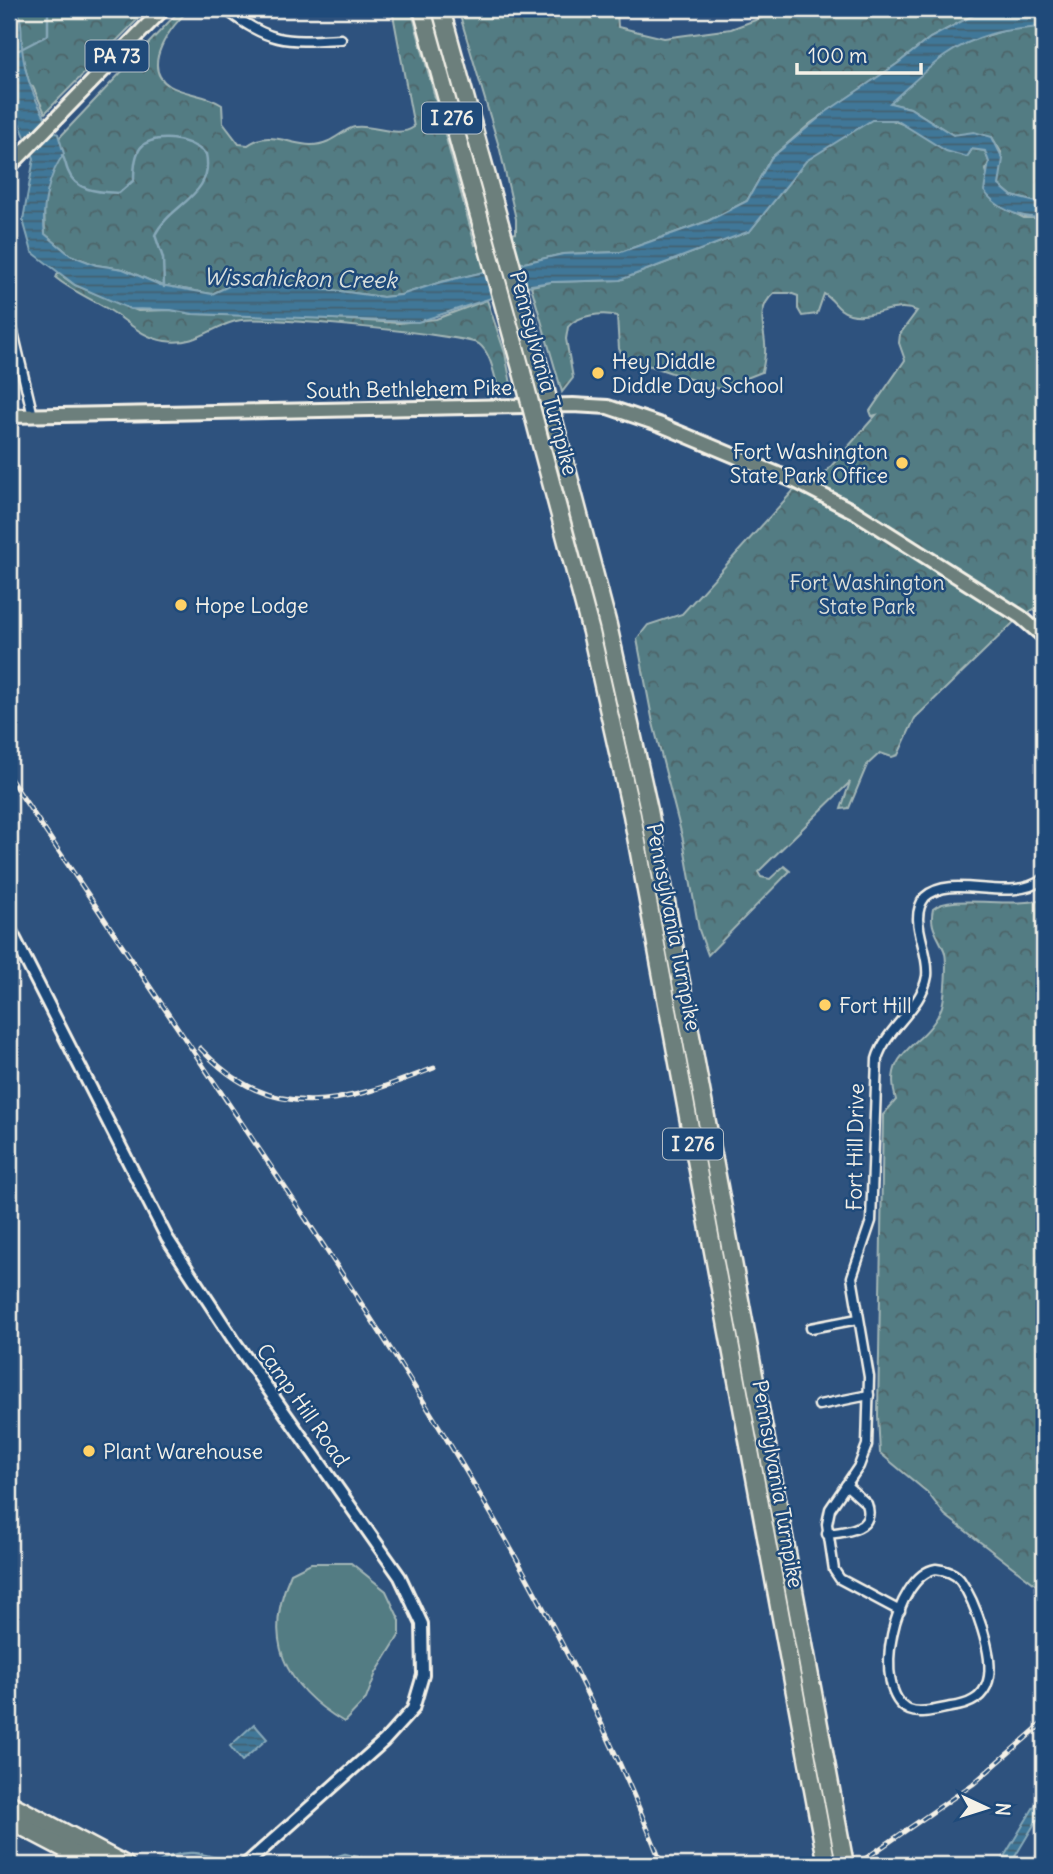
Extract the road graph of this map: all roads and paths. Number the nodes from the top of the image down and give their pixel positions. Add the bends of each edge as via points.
1 (163, 9) edge
2 (225, 9) edge
3 (422, 9) edge
4 (441, 9) edge
5 (341, 39) dead end
6 (9, 167) edge
7 (9, 315) edge
8 (9, 416) edge
9 (33, 416) junction
10 (1044, 637) edge
11 (1044, 880) edge
12 (9, 926) edge
13 (858, 1319) junction
14 (811, 1328) dead end
15 (869, 1395) junction
16 (819, 1405) dead end
17 (846, 1485) junction
18 (827, 1534) junction
19 (900, 1611) junction
20 (9, 1803) edge
21 (9, 1821) edge
22 (826, 1858) edge
23 (247, 1864) edge
24 (95, 1865) edge
25 (126, 1865) edge
26 (845, 1865) edge

1 - 6 main road, PA 73
2 - 5 street via 268,38
3 - 22 highway, Pennsylvania Turnpike / I 276, bridge via 591,632 629,802
4 - 26 highway, Pennsylvania Turnpike / I 276, bridge via 608,625 649,810
7 - 9 street
8 - 9 main road, South Bethlehem Pike
9 - 10 main road, South Bethlehem Pike via 608,407 680,432 826,496 1021,617
11 - 13 street, Fort Hill Drive via 1010,891 938,889 919,905 926,979 914,1003 885,1039 875,1070 871,1222 852,1277
12 - 23 street, Camp Hill Road via 167,1238 400,1577 422,1624 423,1675 413,1709
13 - 14 street
13 - 15 street, Fort Hill Drive
15 - 16 street
15 - 17 street, Fort Hill Drive via 865,1453
17 - 18 street, Fort Hill Drive via 830,1509
17 - 18 street via 867,1504 868,1517 864,1525 851,1531
18 - 19 street, Fort Hill Drive via 840,1579
19 - 19 street via 888,1653 902,1706 920,1712 971,1702 986,1686 990,1660 980,1623 960,1580 946,1571 924,1572 914,1581
20 - 25 highway
21 - 24 highway

